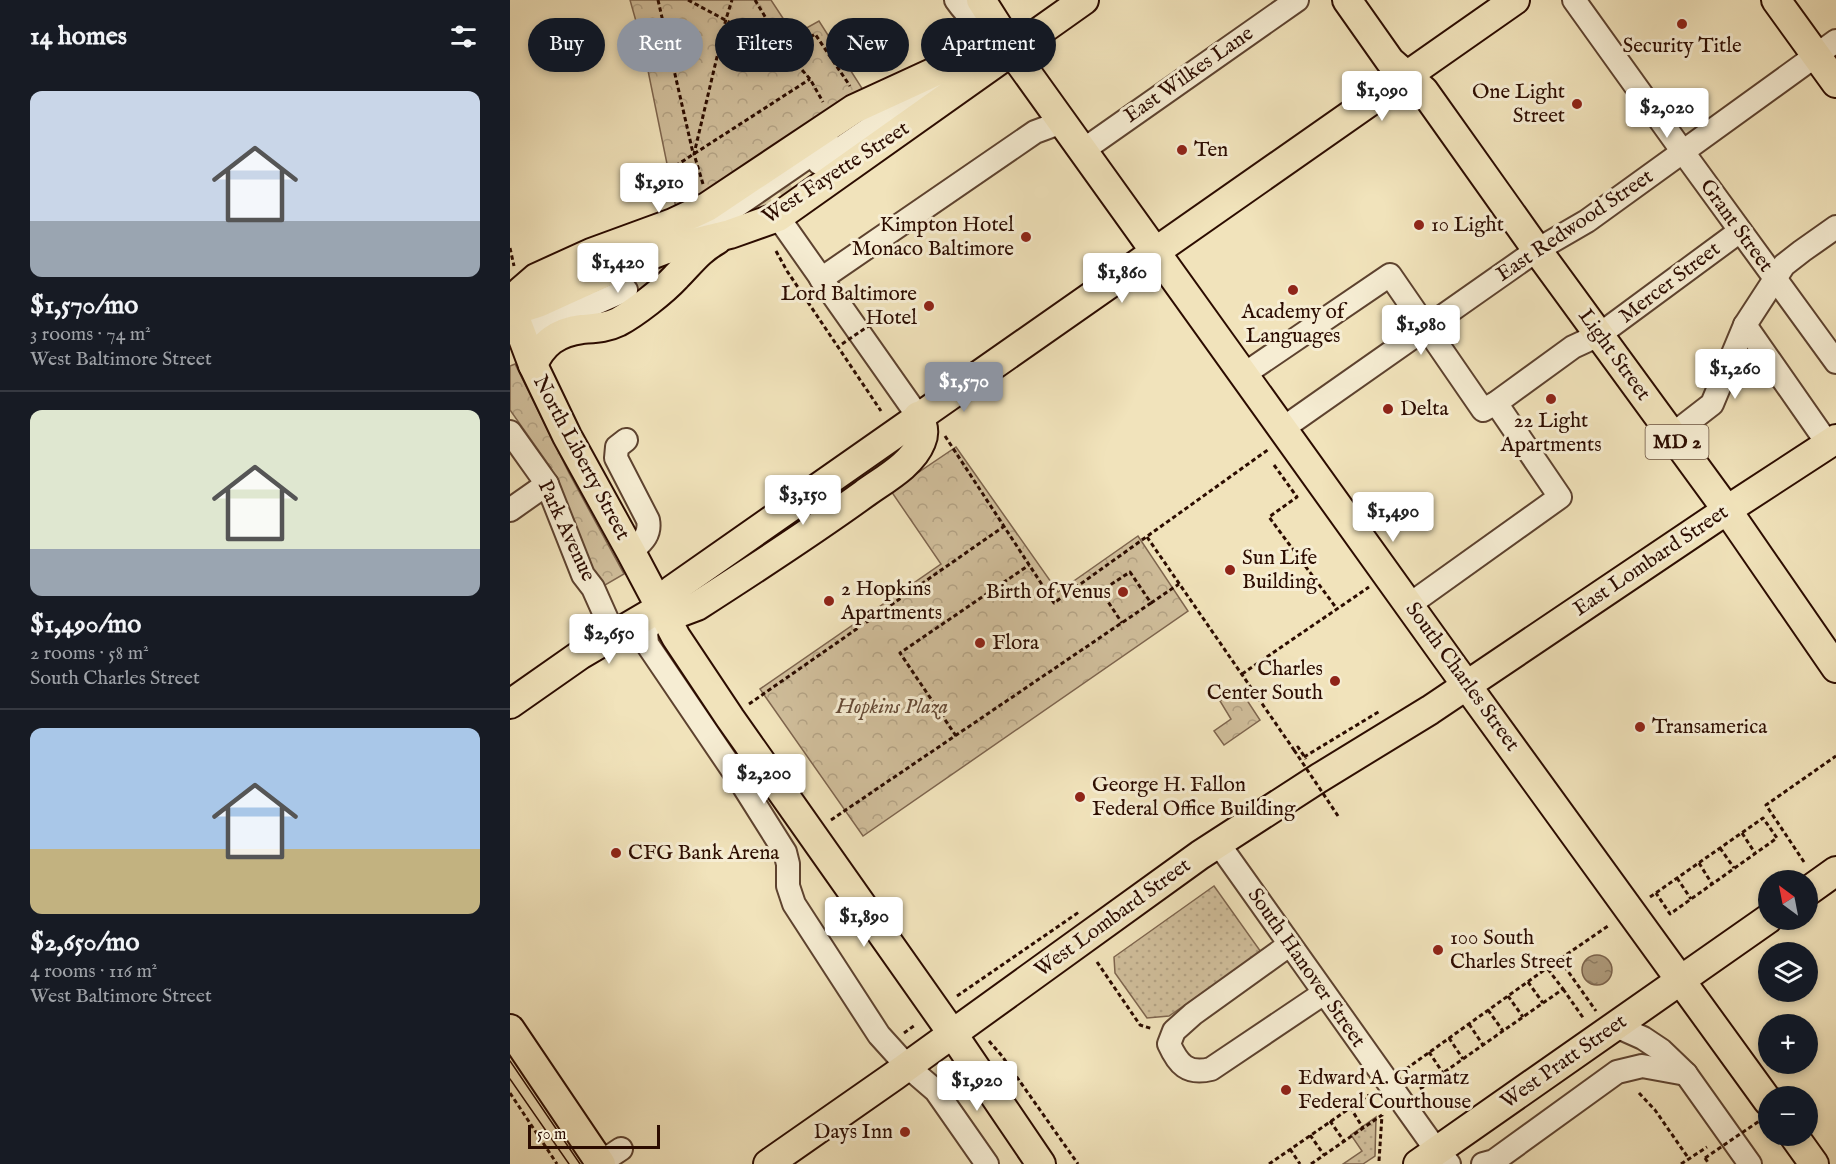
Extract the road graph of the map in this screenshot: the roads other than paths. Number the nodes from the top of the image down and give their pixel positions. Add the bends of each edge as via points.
1 (956, 0) edge
2 (981, 0) edge
3 (1084, 0) edge
4 (1297, 0) edge
5 (1347, 0) edge
6 (1515, 0) edge
7 (1574, 0) edge
8 (1776, 0) edge
9 (971, 18) edge
10 (993, 18) edge
11 (1056, 20) edge
12 (1826, 48) edge
13 (939, 72) edge
14 (952, 72) edge
15 (983, 72) edge
16 (1026, 72) edge
17 (1408, 75) junction
18 (1836, 83) edge
19 (872, 114) dead end
20 (1062, 122) junction
21 (1082, 151) junction
22 (1683, 152) junction
23 (790, 184) tunnel mouth
24 (690, 215) junction
25 (778, 216) junction
26 (1740, 231) junction
27 (730, 234) junction
28 (1832, 237) edge
29 (673, 247) junction
30 (1537, 250) junction
31 (1155, 253) junction
32 (821, 279) junction
33 (1775, 280) junction
34 (626, 290) tunnel mouth
35 (511, 309) edge
36 (1745, 325) junction
37 (1426, 328) junction
38 (1599, 335) junction
39 (1836, 362) edge
40 (532, 365) junction
41 (1243, 375) junction
42 (1496, 403) junction
43 (918, 416) junction
44 (510, 432) edge
45 (1285, 433) junction
46 (1672, 435) junction
47 (626, 440) dead end
48 (1832, 441) edge
49 (547, 484) junction
50 (510, 510) edge
51 (1727, 510) junction
52 (631, 552) junction
53 (1409, 605) junction
54 (660, 608) junction
55 (614, 635) junction
56 (1836, 668) edge
57 (1467, 685) junction
58 (510, 704) edge
59 (1218, 843) junction
60 (1836, 871) edge
61 (1818, 884) edge
62 (1758, 926) edge
63 (1289, 945) junction
64 (1681, 980) junction
65 (1324, 993) junction
66 (1606, 1019) junction
67 (510, 1029) edge
68 (952, 1034) junction
69 (907, 1066) junction
70 (1686, 1074) junction
71 (1758, 1087) edge
72 (1801, 1146) edge
73 (608, 1159) edge
74 (1435, 1160) edge
75 (768, 1164) edge
76 (987, 1164) edge
77 (1041, 1164) edge
78 (1483, 1164) edge
79 (1750, 1164) edge
80 (1814, 1164) edge

1 - 9 street
2 - 10 main road, South Charles Street
3 - 11 main road, West Fayette Street
4 - 21 street, East Wilkes Lane
5 - 17 main road, MD 2 via 1385,55
6 - 17 main road
7 - 22 street, Grant Street
8 - 12 main road
12 - 18 main road
12 - 22 street, East Redwood Street
13 - 24 main road via 854,109 725,196
14 - 23 street
15 - 25 main road, West Fayette Street
16 - 20 main road, South Charles Street
17 - 30 main road, Light Street / MD 2 via 1424,91
17 - 31 main road
19 - 29 street
20 - 21 main road, South Charles Street
20 - 32 street via 1035,132
21 - 31 main road, South Charles Street
22 - 26 street, Grant Street
22 - 30 street, East Redwood Street
24 - 29 main road via 676,230
24 - 35 main road via 536,278 521,291
25 - 27 main road, West Fayette Street
25 - 32 street
26 - 33 street, Grant Street
26 - 38 street, Mercer Street
27 - 29 main road, West Fayette Street
27 - 40 main road via 708,245 675,278 622,319 561,335 543,346
28 - 33 street via 1784,265
29 - 35 main road, West Fayette Street via 538,303
30 - 37 street, East Redwood Street
30 - 38 main road, Light Street / MD 2
31 - 41 main road, South Charles Street
31 - 43 main road
32 - 43 street
33 - 36 street
33 - 39 street, Grant Street
34 - 35 street via 537,329
35 - 40 main road, North Liberty Street
36 - 46 street via 1712,404
36 - 48 street
37 - 41 street via 1390,275
37 - 42 street via 1483,410
37 - 45 street, East Redwood Street
38 - 42 street, Mercer Street via 1573,347
38 - 46 main road, Light Street / MD 2
40 - 52 main road, North Liberty Street
41 - 45 main road, South Charles Street
42 - 53 street via 1560,497
43 - 54 main road via 672,590
44 - 49 street, Park Avenue
45 - 53 main road, South Charles Street
46 - 51 main road, Light Street / MD 2
47 - 52 street via 617,447 616,458 649,526 643,541
48 - 51 main road, East Lombard Street
49 - 50 street
49 - 55 street, Park Avenue via 583,574
51 - 56 main road, Light Street / MD 2
51 - 57 main road, East Lombard Street
52 - 54 main road, North Liberty Street
53 - 57 main road, South Charles Street
54 - 55 main road
54 - 68 main road, North Liberty Street via 730,718
54 - 69 street via 646,632 647,644 785,852 794,904 879,1035
55 - 58 main road
57 - 59 main road, West Lombard Street
57 - 64 main road, South Charles Street
59 - 63 street, South Hanover Street
59 - 68 main road, West Lombard Street
60 - 61 main road
62 - 64 main road, West Pratt Street
63 - 65 street, South Hanover Street
63 - 65 street via 1174,1031 1168,1044 1175,1057 1186,1068 1198,1072 1211,1069
64 - 66 main road, West Pratt Street
64 - 71 main road, South Charles Street
65 - 74 street, South Hanover Street
66 - 70 street via 1661,1050
66 - 74 main road, West Pratt Street
67 - 73 main road
68 - 69 main road, West Lombard Street
68 - 77 main road, North Liberty Street
69 - 75 main road, West Lombard Street
69 - 76 street via 936,1091
70 - 78 street via 1642,1066 1617,1072 1494,1161
70 - 79 street
72 - 80 main road

